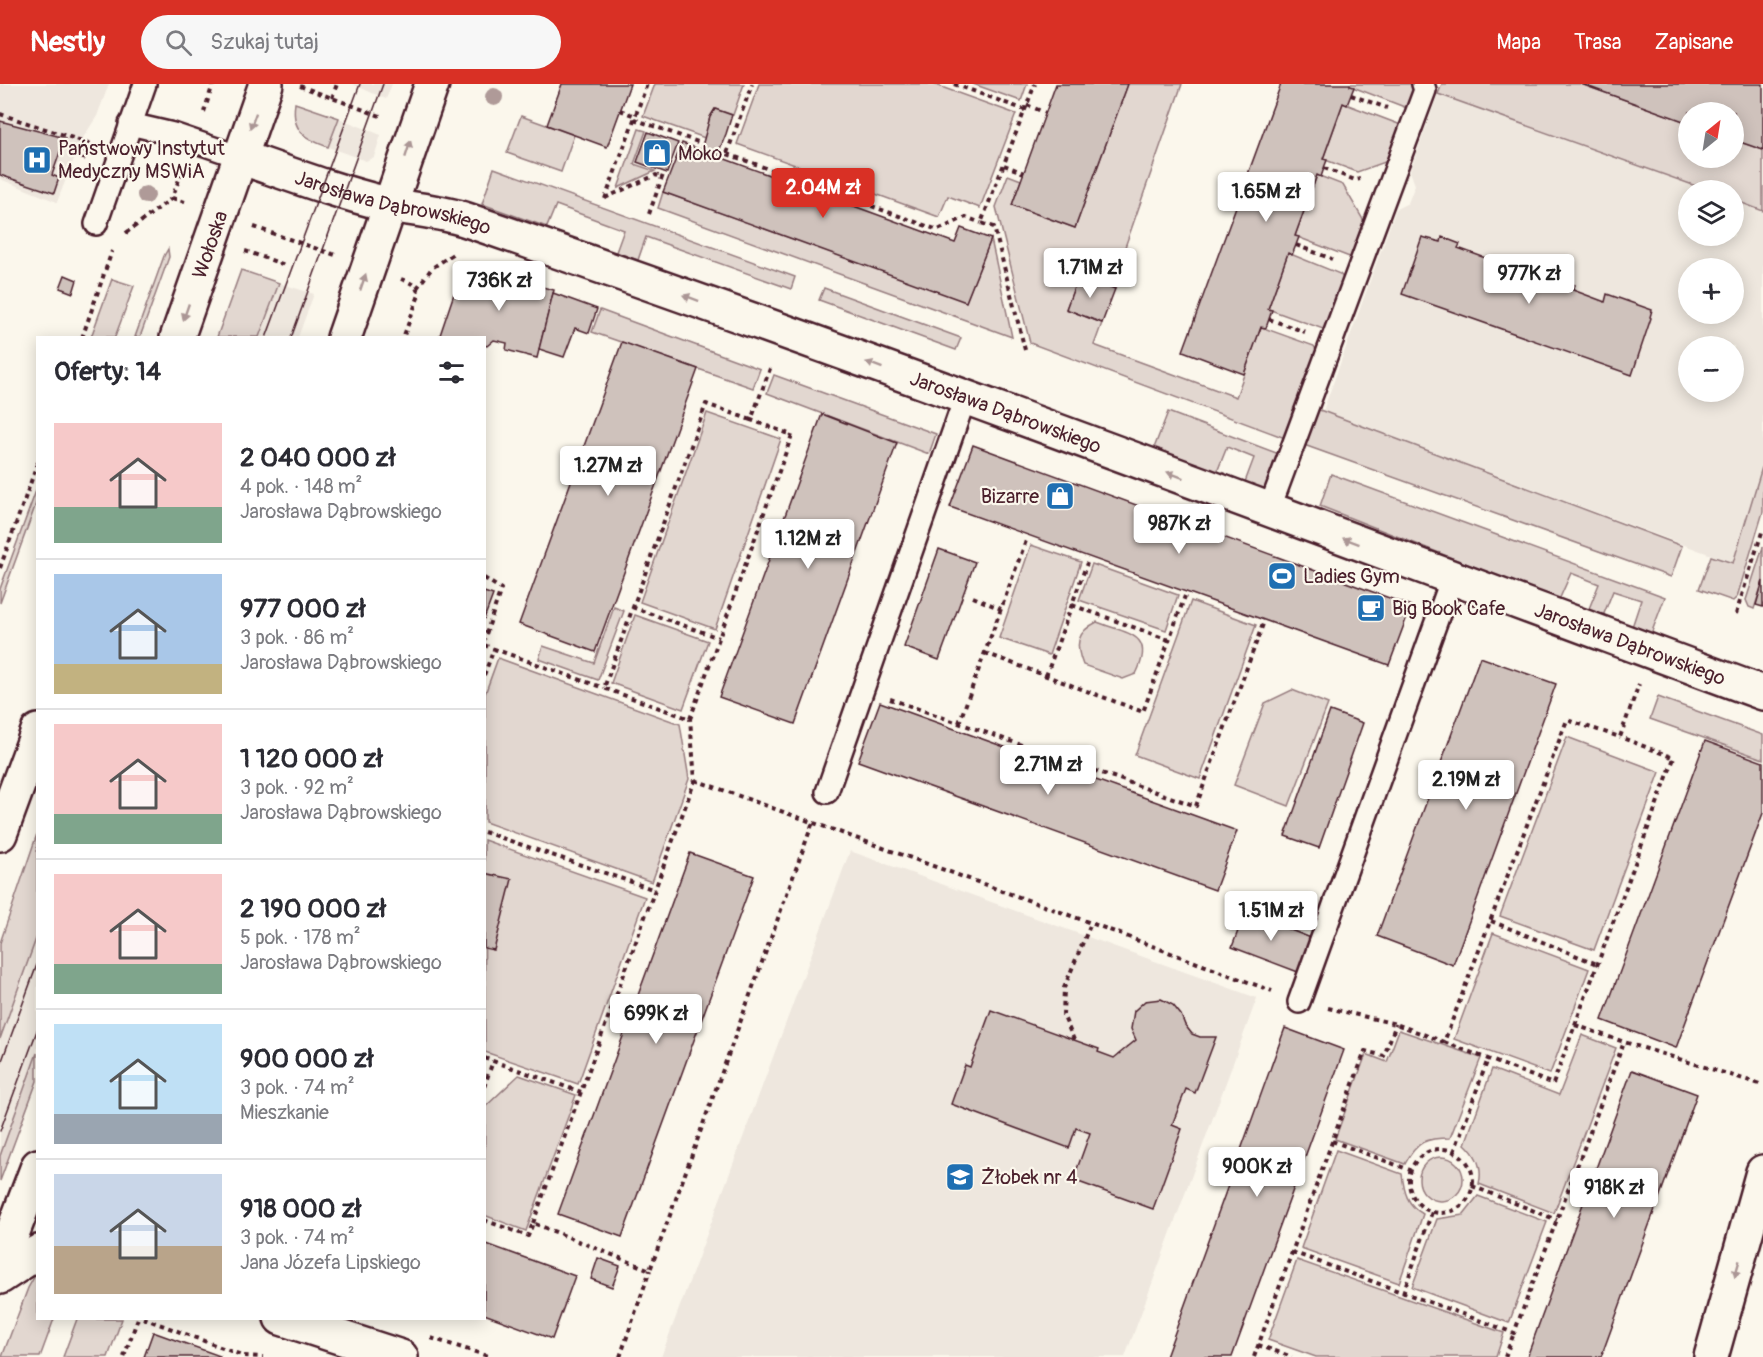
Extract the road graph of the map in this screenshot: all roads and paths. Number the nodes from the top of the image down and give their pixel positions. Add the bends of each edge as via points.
1 (146, 84) edge
2 (213, 84) edge
3 (338, 84) edge
4 (432, 84) edge
5 (647, 84) edge
6 (752, 84) edge
7 (954, 84) edge
8 (1035, 84) edge
9 (1423, 84) edge
10 (282, 85) edge
11 (969, 86) edge
12 (1351, 95) dead end
13 (332, 98) junction
14 (1026, 108) junction
15 (620, 110) dead end
16 (1046, 113) dead end
17 (0, 114) edge
18 (203, 114) dead end
19 (635, 118) junction
20 (1414, 118) junction
21 (390, 120) dead end
22 (130, 124) junction
23 (81, 141) dead end
24 (703, 144) dead end
25 (719, 151) dead end
26 (727, 153) junction
27 (240, 157) junction
28 (1004, 165) junction
29 (183, 167) dead end
30 (664, 172) dead end
31 (1024, 173) dead end
32 (662, 178) junction
33 (172, 198) junction
34 (192, 205) dead end
35 (390, 205) junction
36 (648, 214) dead end
37 (981, 223) junction
38 (96, 225) dead end
39 (250, 225) dead end
40 (123, 235) dead end
41 (1296, 245) dead end
42 (114, 246) dead end
43 (242, 250) dead end
44 (329, 253) dead end
45 (285, 265) dead end
46 (1358, 268) junction
47 (394, 277) dead end
48 (83, 336) edge
49 (178, 336) edge
50 (345, 336) edge
51 (405, 336) edge
52 (1025, 350) dead end
53 (771, 366) dead end
54 (965, 398) junction
55 (751, 420) junction
56 (36, 468) edge
57 (1269, 510) junction
58 (1763, 529) edge
59 (1027, 538) dead end
60 (1087, 563) dead end
61 (0, 568) edge
62 (1452, 578) junction
63 (486, 579) edge
64 (1185, 596) dead end
65 (973, 597) dead end
66 (1072, 605) junction
67 (632, 607) junction
68 (1001, 609) junction
69 (1736, 614) dead end
70 (1263, 624) dead end
71 (486, 634) edge
72 (719, 638) junction
73 (1169, 640) junction
74 (486, 646) edge
75 (494, 649) junction
76 (985, 653) junction
77 (486, 670) edge
78 (1046, 676) junction
79 (1639, 683) dead end
80 (603, 688) junction
81 (864, 689) junction
82 (1763, 693) edge
83 (690, 719) junction
84 (959, 723) junction
85 (36, 736) edge
86 (1620, 737) junction
87 (695, 780) junction
88 (827, 792) dead end
89 (813, 822) junction
90 (486, 833) edge
91 (0, 834) edge
92 (655, 890) junction
93 (1491, 921) junction
94 (1091, 923) junction
95 (1597, 964) junction
96 (1299, 1002) junction
97 (1396, 1024) junction
98 (1575, 1025) junction
99 (1074, 1040) dead end
100 (1444, 1042) junction
101 (1624, 1042) junction
102 (486, 1059) edge
103 (1488, 1059) junction
104 (494, 1061) junction
105 (486, 1082) edge
106 (1763, 1085) edge
107 (581, 1092) junction
108 (1332, 1141) junction
109 (1454, 1152) junction
110 (1410, 1170) junction
111 (36, 1171) edge
112 (1763, 1172) edge
113 (1472, 1186) junction
114 (1432, 1212) junction
115 (1557, 1220) junction
116 (486, 1221) edge
117 (533, 1223) junction
118 (1292, 1252) junction
119 (36, 1253) edge
120 (0, 1266) edge
121 (650, 1270) junction
122 (0, 1277) edge
123 (1403, 1293) junction
124 (137, 1320) edge
125 (148, 1320) edge
126 (286, 1320) edge
127 (1514, 1333) junction
128 (1258, 1345) junction
129 (244, 1356) edge
130 (124, 1357) edge
131 (263, 1357) edge
132 (401, 1357) edge
133 (620, 1357) edge
134 (1254, 1357) edge
135 (1292, 1357) edge
136 (1505, 1357) edge
137 (1711, 1357) edge

1 - 22 lane
2 - 18 path
3 - 13 path
35 -> 4 street
5 - 19 path
6 - 26 path
7 - 11 path
8 - 14 path
9 - 20 lane via 1425,90
10 - 13 path
10 -> 27 street, Wołoska
11 - 14 path
12 - 20 path
13 - 21 path
14 - 16 path
14 - 28 path
15 - 19 path
17 - 23 path
19 - 24 path
19 - 32 path via 605,199 657,175
20 - 46 lane
22 - 27 lane
22 - 38 lane
25 - 26 path
26 - 37 path via 938,230 966,217
27 - 35 street, Jarosława Dąbrowskiego
27 -> 49 street, Wołoska
28 - 31 path
28 - 37 path
29 - 33 path
30 - 32 path
32 - 36 path
33 - 34 path
33 - 40 path
50 -> 35 street
54 -> 35 street, Jarosława Dąbrowskiego via 460,218
37 - 52 path via 994,227
39 - 44 path
41 - 46 path
42 - 48 path
43 - 45 path
46 - 57 lane
47 - 51 path via 411,283 419,295
53 - 55 path
57 -> 54 street, Jarosława Dąbrowskiego
54 - 81 lane
55 - 67 path via 706,404
55 - 72 path via 792,435
56 - 61 path
62 -> 57 street, Jarosława Dąbrowskiego
58 - 69 path
59 - 68 path
60 - 66 path
62 - 82 street, Jarosława Dąbrowskiego
62 - 96 lane
63 - 71 path via 501,590
64 - 73 path
65 - 68 path
66 - 73 path
66 - 78 path
67 - 72 path
67 - 80 path
68 - 76 path
70 - 84 path via 1196,806
72 - 83 path
73 - 78 path via 1143,712
74 - 75 path
75 - 77 path
75 - 80 path
76 - 78 path
76 - 84 path
79 - 86 path
80 - 83 path
81 - 84 path
81 - 88 lane
83 - 87 path
85 - 91 street
86 - 93 path via 1568,720
86 - 95 path via 1674,759
87 - 89 path
87 - 92 path
89 - 94 path
89 - 121 path
90 - 92 path
92 - 107 path
93 - 95 path
93 - 100 path
94 - 96 path
94 - 99 path via 1064,988 1064,1015
95 - 98 path
96 - 97 path
97 - 100 path
97 - 108 path via 1384,1056 1365,1051
98 - 101 path
98 - 103 path via 1553,1084
100 - 103 path
101 - 106 path
101 - 115 path
102 - 104 path
103 - 109 path
104 - 105 path
104 - 107 path
107 - 117 path
108 - 110 path
108 - 118 path
109 - 110 path via 1443,1149 1423,1154
109 - 113 path via 1469,1166
110 - 114 path via 1408,1180 1415,1201
111 - 120 street
112 -> 137 street
113 - 114 path via 1469,1197 1453,1211
113 - 115 path
114 - 123 path
115 - 127 path
116 - 117 path via 528,1236
117 - 121 path
118 - 123 path
118 - 128 path
119 - 122 street
121 - 133 path
123 - 127 path
124 - 130 path
125 - 129 path
126 - 132 street
127 - 136 path
128 - 134 path
128 - 135 path
129 - 131 path

